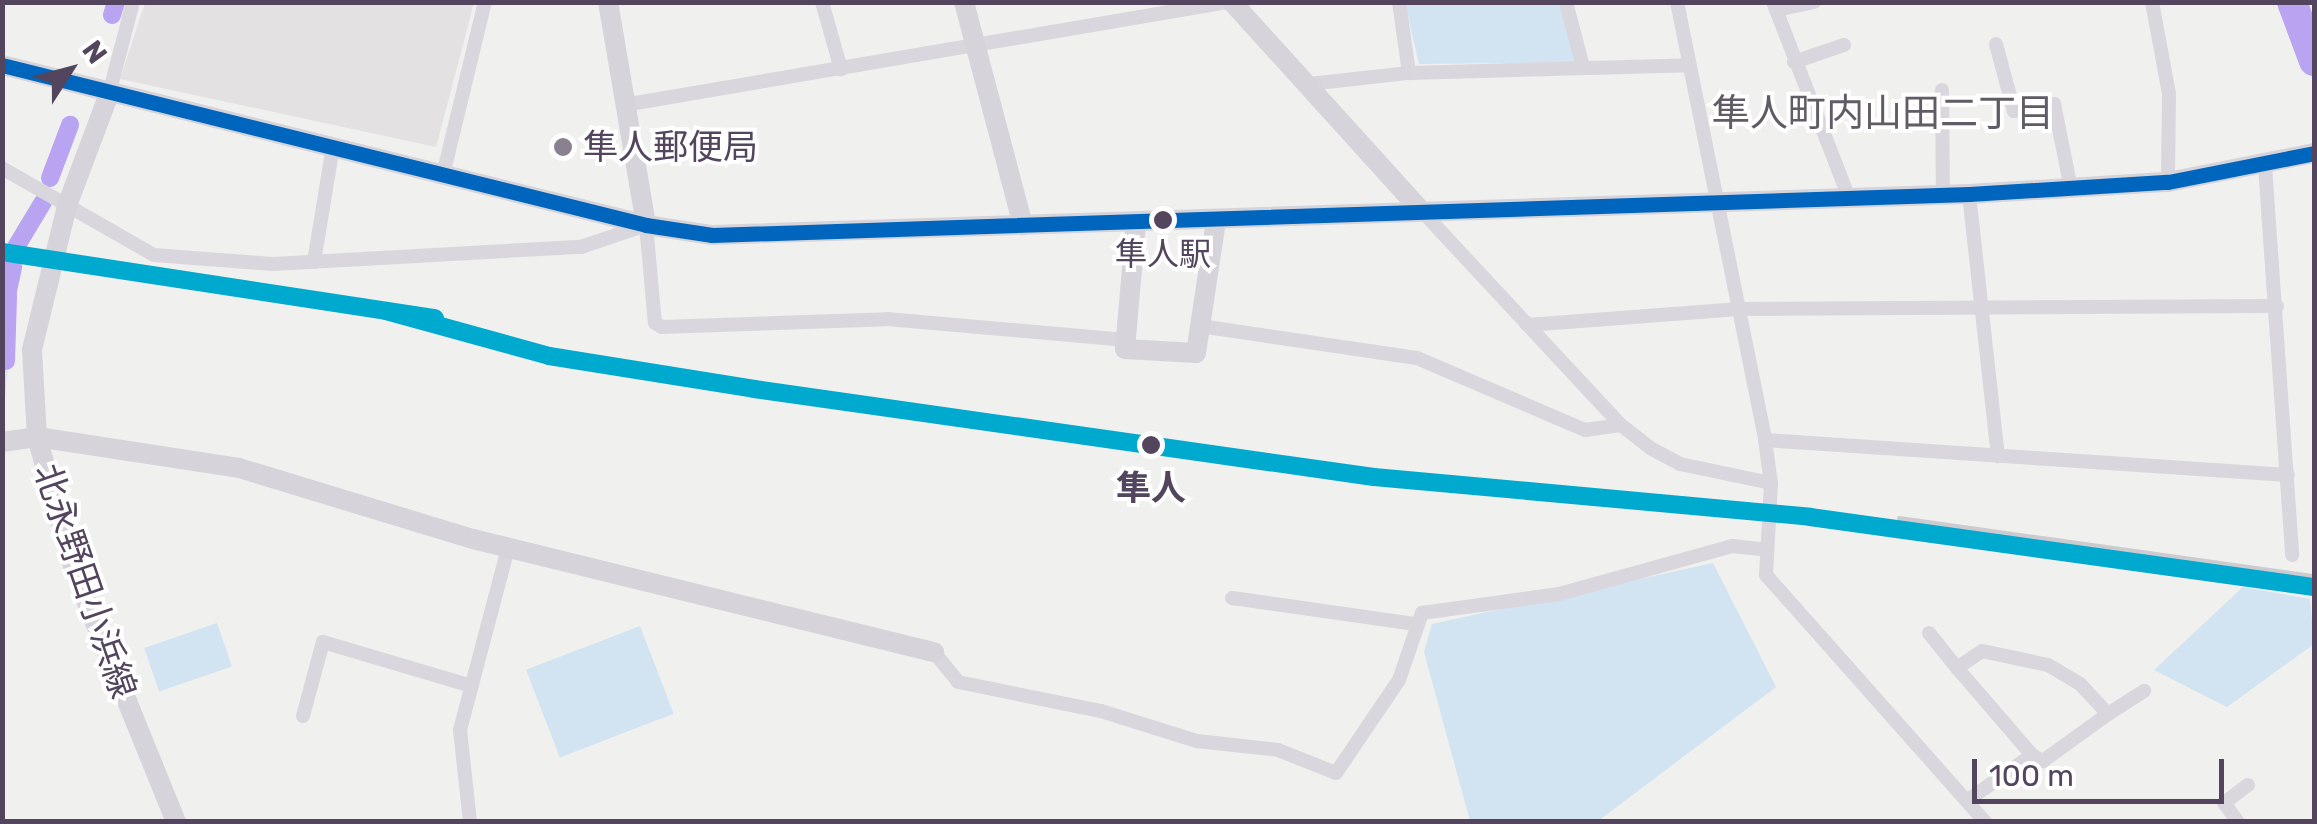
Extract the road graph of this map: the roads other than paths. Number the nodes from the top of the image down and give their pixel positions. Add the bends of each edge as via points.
1 (133, 2) edge
2 (485, 2) edge
3 (608, 2) edge
4 (822, 2) edge
5 (964, 2) edge
6 (1230, 2) edge
7 (1399, 2) edge
8 (1566, 2) edge
9 (1677, 2) edge
10 (1814, 2) edge
11 (2152, 2) edge
12 (1775, 6) edge
13 (1844, 44) dead end
14 (1996, 44) dead end
15 (977, 46) junction
16 (1794, 62) junction
17 (1690, 64) junction
18 (2, 65) edge
19 (1582, 68) junction
20 (841, 69) junction
21 (1409, 73) junction
22 (1309, 84) junction
23 (1942, 90) dead end
24 (109, 94) junction
25 (624, 105) junction
26 (333, 146) junction
27 (2314, 153) edge
28 (2265, 166) junction
29 (2, 168) edge
30 (442, 175) junction
31 (2168, 182) junction
32 (2071, 188) junction
33 (1970, 194) junction
34 (1943, 195) junction
35 (1849, 198) junction
36 (1720, 201) junction
37 (67, 206) junction
38 (1420, 209) junction
39 (1216, 220) junction
40 (1136, 223) junction
41 (646, 225) junction
42 (1023, 225) junction
43 (314, 262) junction
44 (2277, 306) junction
45 (1980, 307) junction
46 (1739, 309) junction
47 (1527, 325) junction
48 (1200, 326) junction
49 (1126, 340) junction
50 (1621, 425) junction
51 (36, 437) junction
52 (1765, 440) junction
53 (2, 442) edge
54 (1998, 456) junction
55 (2288, 474) junction
56 (1771, 484) junction
57 (508, 548) junction
58 (1763, 549) junction
59 (2292, 555) dead end
60 (1232, 598) dead end
61 (1414, 624) junction
62 (1929, 633) dead end
63 (934, 652) joint
64 (1956, 668) junction
65 (472, 686) junction
66 (2144, 691) dead end
67 (2108, 714) junction
68 (303, 716) dead end
69 (2032, 755) junction
70 (2248, 785) dead end
71 (1968, 800) junction
72 (176, 822) edge
73 (470, 822) edge
74 (1986, 822) edge
75 (2238, 822) edge

1 - 24 street
2 - 30 street
3 - 25 main road
4 - 20 street
5 - 15 main road
6 - 15 street
6 - 22 main road
7 - 21 street
8 - 19 street
9 - 17 street
10 - 12 street
11 - 31 street via 2169,94
12 - 16 street
13 - 16 street
14 - 32 street via 2014,111 2054,104
15 - 20 street
15 - 42 main road
16 - 35 street
17 - 19 street
17 - 36 street
18 - 24 main road
19 - 21 street
20 - 25 street
21 - 22 street
22 - 38 main road
23 - 34 street
24 - 26 main road
24 - 37 main road, 北永野田小浜線
25 - 41 main road
26 - 30 main road
26 - 43 street
27 - 28 main road
28 - 31 main road
28 - 44 street
29 - 37 street
30 - 41 main road
31 - 32 main road
32 - 33 main road
33 - 34 main road
33 - 45 street
34 - 35 main road
35 - 36 main road
36 - 38 main road
36 - 46 street
37 - 43 street via 154,255
37 - 51 main road, 北永野田小浜線 via 32,350
38 - 39 main road
38 - 47 street
39 - 40 main road
39 - 48 main road
40 - 42 main road
40 - 49 main road
41 - 42 main road via 712,235
41 - 43 street via 581,247
41 - 49 street via 655,324 662,327 887,319
44 - 45 street
44 - 55 street
45 - 46 street
45 - 54 street
46 - 47 street
46 - 52 street
47 - 50 street
48 - 49 main road via 1196,353 1125,350
48 - 50 street via 1418,358 1584,430
50 - 56 street via 1680,464
51 - 53 main road
51 - 57 main road via 239,468
51 - 72 main road, 北永野田小浜線 via 75,573
52 - 54 street
52 - 56 street
54 - 55 street
55 - 59 street
56 - 58 street
57 - 63 main road
57 - 65 street
58 - 61 street via 1732,546 1559,594 1432,609
58 - 71 street via 1766,575
60 - 61 street
61 - 63 street via 1399,680 1336,773 1278,750 1198,741 1101,711 958,682
62 - 64 street
64 - 67 street via 1982,651 2014,652 2080,684
64 - 69 street
65 - 68 street via 323,642
65 - 73 street via 460,730
66 - 67 street
67 - 69 street via 2043,761
69 - 71 street
70 - 75 street via 2224,803
71 - 74 street

